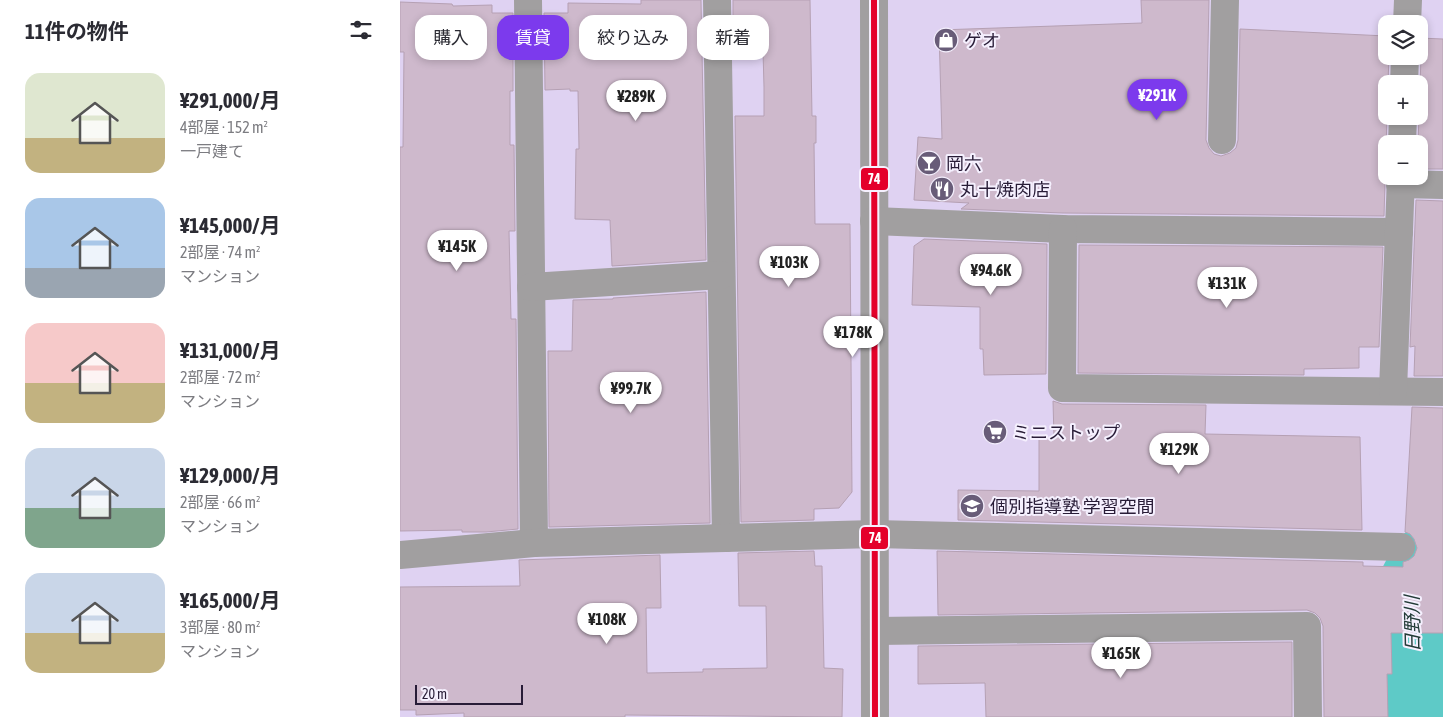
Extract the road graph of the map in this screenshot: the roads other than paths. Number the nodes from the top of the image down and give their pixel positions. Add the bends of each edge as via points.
1 (528, 0) edge
2 (717, 0) edge
3 (874, 0) edge
4 (1225, 0) edge
5 (1408, 0) edge
6 (1407, 15) edge
7 (1222, 140) dead end
8 (1428, 183) edge
9 (1401, 185) edge
10 (1443, 185) edge
11 (874, 222) junction
12 (1063, 229) junction
13 (1399, 232) junction
14 (721, 275) junction
15 (531, 287) junction
16 (1393, 391) junction
17 (1443, 392) edge
18 (875, 534) junction
19 (726, 538) junction
20 (534, 543) junction
21 (1401, 547) dead end
22 (400, 555) edge
23 (876, 630) junction
24 (875, 717) edge
25 (1308, 717) edge

1 - 15 street
2 - 14 street
3 - 11 street
4 - 7 street
5 - 6 street
8 - 10 street
9 - 13 street
11 - 12 street
11 - 18 street
12 - 13 street
12 - 16 street via 1062,388
13 - 16 street
14 - 15 street
14 - 19 street
15 - 20 street
16 - 17 street
18 - 19 street
18 - 21 street
18 - 23 street
19 - 20 street
20 - 22 street
23 - 24 street
23 - 25 street via 1308,626

